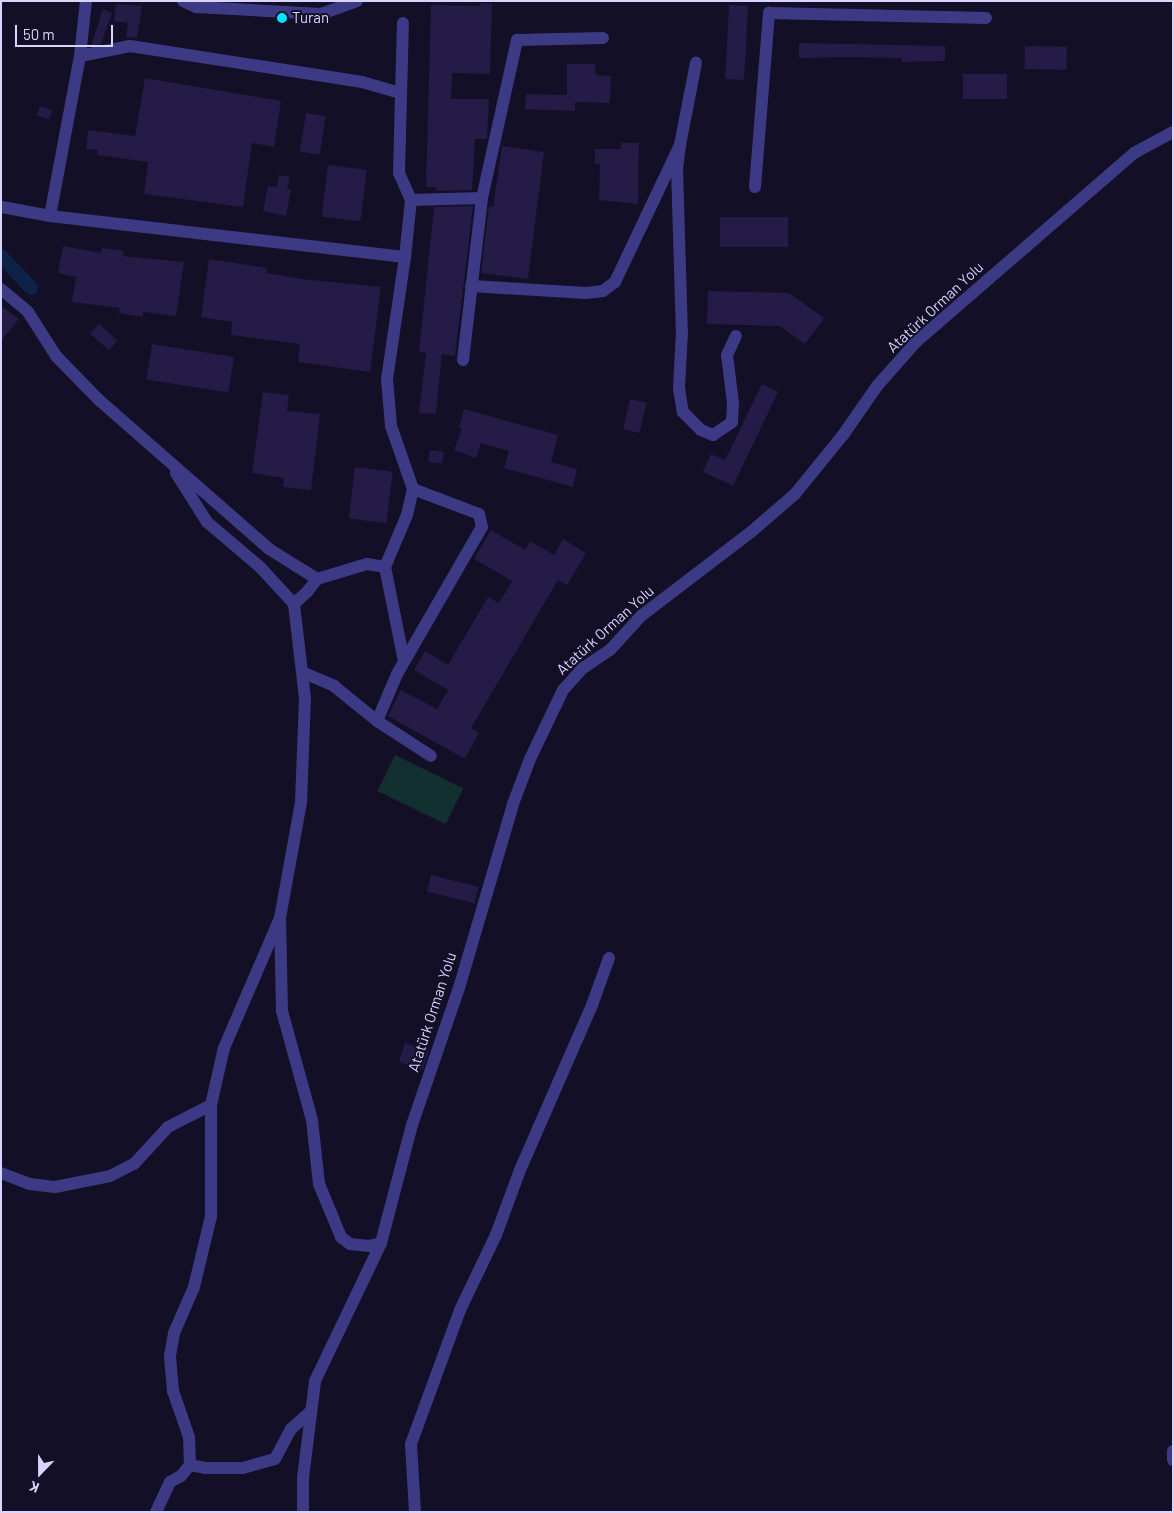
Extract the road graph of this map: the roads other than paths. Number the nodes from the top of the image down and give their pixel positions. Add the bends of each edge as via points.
1 (86, 1) edge
2 (183, 1) edge
3 (358, 1) edge
4 (769, 7) edge
5 (986, 18) dead end
6 (403, 23) dead end
7 (603, 38) dead end
8 (80, 56) junction
9 (696, 64) dead end
10 (400, 93) junction
11 (1173, 132) edge
12 (680, 145) junction
13 (755, 187) dead end
14 (482, 198) junction
15 (411, 200) junction
16 (2, 208) edge
17 (50, 216) junction
18 (405, 257) junction
19 (471, 286) junction
20 (1, 289) edge
21 (736, 336) dead end
22 (463, 360) dead end
23 (168, 460) junction
24 (414, 489) junction
25 (385, 567) junction
26 (317, 579) junction
27 (294, 604) junction
28 (404, 661) junction
29 (304, 674) junction
30 (377, 721) junction
31 (431, 756) dead end
32 (280, 918) junction
33 (609, 958) dead end
34 (211, 1104) junction
35 (1, 1173) edge
36 (382, 1243) junction
37 (311, 1410) junction
38 (1173, 1451) edge
39 (1173, 1460) edge
40 (190, 1465) junction
41 (156, 1512) edge
42 (303, 1512) edge
43 (415, 1512) edge

1 - 8 street
2 - 3 street via 196,7 321,14
4 - 5 street
4 - 13 street
6 - 10 street
7 - 14 street via 517,40
8 - 10 street via 130,46 362,82
8 - 17 street
9 - 12 street
10 - 15 street via 399,173
11 - 36 street, Atatürk Orman Yolu via 1134,153 916,342 877,386 843,435 795,494 641,616 610,650 583,668 563,690 530,759 513,804 459,988 412,1125
12 - 19 street via 615,282 603,291 586,293
12 - 21 street via 677,168 682,332 679,388 683,412 701,430 713,435 732,422 734,403 727,355
14 - 15 street
14 - 19 street
15 - 18 street
16 - 17 street
17 - 18 street
18 - 24 street via 387,379 391,426
19 - 22 street
20 - 23 street via 28,312 56,356 99,400
23 - 26 street via 269,549
23 - 27 street via 207,522 260,567
24 - 25 street
24 - 28 street via 479,514 482,527
25 - 26 street via 367,564
25 - 28 street
26 - 27 street
27 - 29 street
28 - 30 street
29 - 30 street via 334,686
29 - 32 street via 301,802
30 - 31 street
32 - 34 street via 224,1048
32 - 36 street via 282,1011 312,1120 319,1184 341,1237 350,1244 369,1246
33 - 43 street via 496,1235 460,1310 411,1444
34 - 35 street via 168,1127 134,1164 110,1176 55,1187 30,1184
34 - 40 street via 211,1216 194,1287 174,1333 170,1356 173,1391 189,1437
36 - 37 street, Atatürk Orman Yolu via 315,1381
37 - 40 street via 291,1429 275,1459 242,1468
37 - 42 street, Atatürk Orman Yolu via 303,1478
38 - 39 street
40 - 41 street via 181,1476 170,1482

